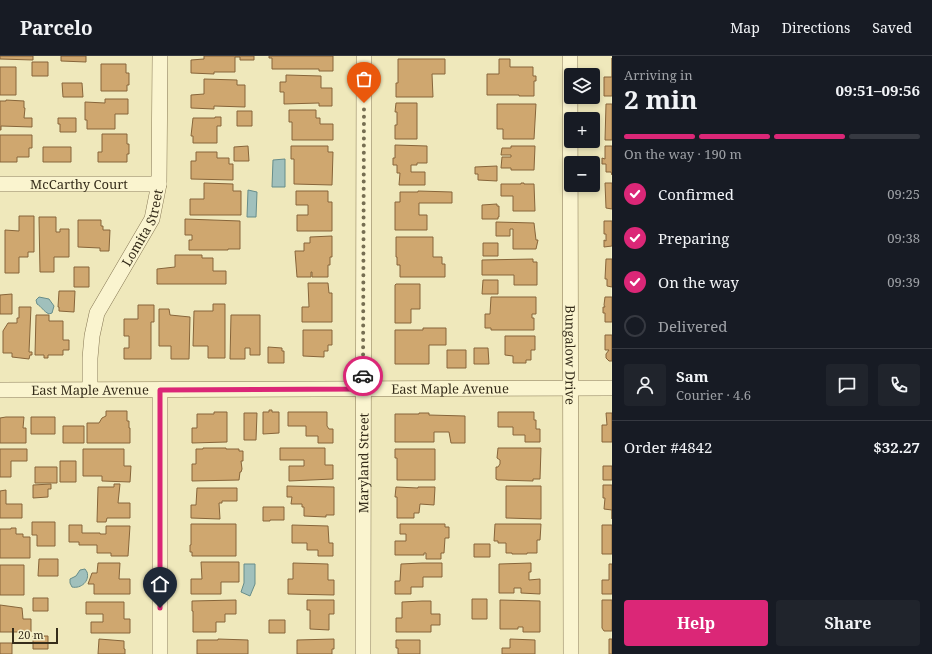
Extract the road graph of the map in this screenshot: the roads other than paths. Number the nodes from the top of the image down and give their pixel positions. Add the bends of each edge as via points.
1 (160, 56) edge
2 (364, 56) edge
3 (570, 56) edge
4 (0, 184) edge
5 (159, 184) junction
6 (571, 388) junction
7 (612, 388) edge
8 (363, 389) junction
9 (0, 390) edge
10 (90, 390) junction
11 (160, 390) junction
12 (160, 654) edge
13 (364, 654) edge
14 (571, 654) edge

1 - 5 street, Lomita Street
2 - 8 street, Maryland Street
3 - 6 street, Bungalow Drive
4 - 5 street, McCarthy Court
5 - 10 street, Lomita Street via 152,219 97,313 90,358
6 - 7 street, East Maple Avenue
6 - 8 street, East Maple Avenue
6 - 14 street, Bungalow Drive
8 - 11 street, East Maple Avenue
8 - 13 street, Maryland Street
9 - 10 street, East Maple Avenue
10 - 11 street, East Maple Avenue
11 - 12 street

